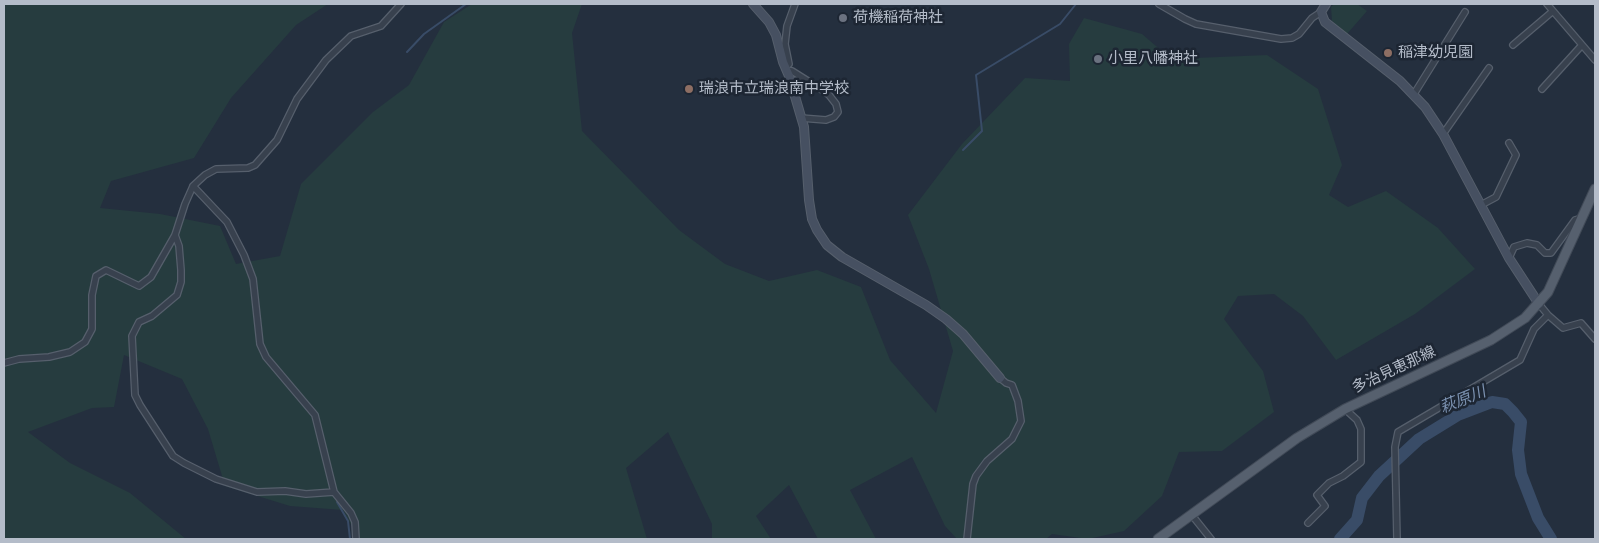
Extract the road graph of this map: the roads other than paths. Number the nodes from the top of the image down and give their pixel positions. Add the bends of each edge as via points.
1 (401, 4) edge
2 (753, 4) edge
3 (795, 4) edge
4 (1159, 4) edge
5 (1326, 4) edge
6 (1547, 4) edge
7 (1553, 11) junction
8 (1321, 12) junction
9 (1465, 12) dead end
10 (1582, 45) junction
11 (1513, 46) dead end
12 (1595, 60) edge
13 (785, 68) junction
14 (1489, 68) dead end
15 (1542, 89) dead end
16 (1414, 94) junction
17 (801, 118) junction
18 (1443, 134) junction
19 (1509, 143) dead end
20 (193, 186) junction
21 (1595, 189) edge
22 (1481, 205) junction
23 (1582, 218) junction
24 (176, 234) junction
25 (1509, 258) junction
26 (1539, 304) junction
27 (1548, 315) junction
28 (1595, 339) edge
29 (4, 363) edge
30 (1000, 378) joint
31 (1345, 409) junction
32 (334, 492) junction
33 (1191, 514) junction
34 (1308, 523) dead end
35 (356, 539) edge
36 (967, 539) edge
37 (1158, 539) edge
38 (1211, 539) edge
39 (1397, 539) edge

1 - 20 street via 382,26 352,36 326,60 297,99 277,140 255,165 216,169
2 - 13 street via 776,35
3 - 13 street via 787,26 785,44 789,64
4 - 8 street via 1196,24 1281,39 1299,34
5 - 8 street
6 - 7 street
7 - 10 street
7 - 11 street
8 - 16 street via 1325,22
9 - 16 street
10 - 12 street
10 - 15 street
13 - 17 street
13 - 17 street via 819,88 836,104 838,112 834,117 826,120
14 - 18 street
16 - 18 street
17 - 30 street via 812,219 828,245 842,257 946,319
18 - 22 street
19 - 22 street via 1516,155 1496,197
20 - 24 street
20 - 32 street via 226,222 244,255 253,279 260,344 266,358 315,415
21 - 23 main road, 多治見恵那線
22 - 25 street
23 - 25 street via 1575,220 1551,253 1527,243 1514,247
23 - 26 main road, 多治見恵那線 via 1553,282
24 - 29 street via 151,277 139,286 106,270 96,276 92,295 92,329 84,342 70,352
24 - 32 street via 181,270 177,295 152,316 139,322 132,336 135,395 140,405 174,456 216,479 257,492
25 - 26 street
26 - 27 street
26 - 31 main road, 多治見恵那線 via 1525,318 1491,340
27 - 28 street via 1563,328 1581,323
27 - 39 street via 1534,329 1520,360 1398,432 1395,447
30 - 36 street via 1012,385 1021,421 1012,439 976,476
31 - 33 main road, 多治見恵那線 via 1288,443
31 - 34 street via 1361,429 1361,462 1316,495 1325,506
32 - 35 street via 352,513
33 - 37 main road, 多治見恵那線
33 - 38 street

